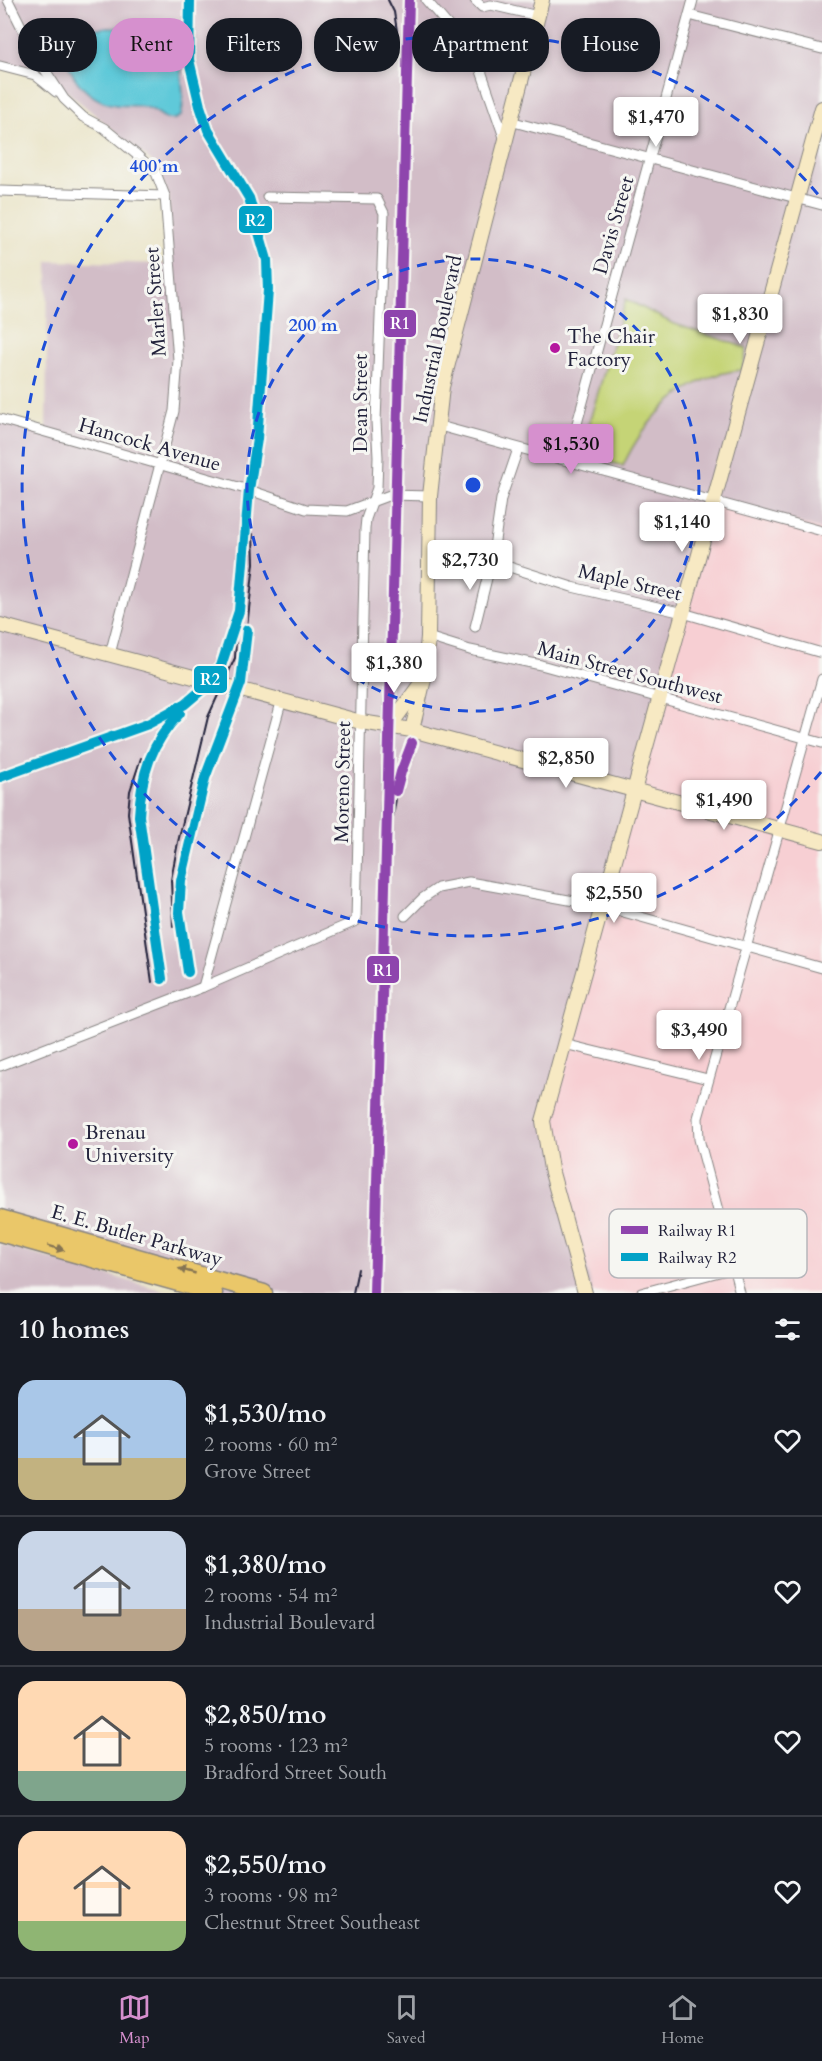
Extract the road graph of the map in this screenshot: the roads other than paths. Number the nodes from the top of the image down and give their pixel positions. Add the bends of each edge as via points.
1 (8, 0) edge
2 (426, 0) edge
3 (475, 0) edge
4 (542, 0) edge
5 (693, 0) edge
6 (689, 15) junction
7 (538, 16) junction
8 (822, 49) edge
9 (0, 66) edge
10 (64, 99) junction
11 (822, 108) edge
12 (510, 121) junction
13 (505, 141) junction
14 (649, 160) junction
15 (0, 191) edge
16 (165, 196) junction
17 (267, 196) dead end
18 (796, 198) junction
19 (822, 205) edge
20 (0, 419) edge
21 (436, 425) junction
22 (518, 449) junction
23 (567, 460) junction
24 (161, 466) junction
25 (430, 496) junction
26 (713, 501) junction
27 (372, 502) junction
28 (822, 531) edge
29 (429, 547) junction
30 (491, 561) junction
31 (683, 613) junction
32 (0, 625) edge
33 (475, 627) dead end
34 (428, 637) junction
35 (822, 653) edge
36 (110, 654) junction
37 (822, 679) edge
38 (424, 680) junction
39 (659, 698) junction
40 (282, 699) junction
41 (361, 722) junction
42 (389, 727) junction
43 (412, 730) junction
44 (806, 739) junction
45 (822, 743) edge
46 (634, 790) junction
47 (780, 831) junction
48 (822, 841) edge
49 (602, 906) junction
50 (405, 916) dead end
51 (747, 948) junction
52 (822, 968) edge
53 (203, 987) junction
54 (564, 1044) junction
55 (0, 1066) edge
56 (708, 1080) junction
57 (718, 1209) edge
58 (0, 1218) edge
59 (0, 1233) edge
60 (697, 1278) edge
61 (736, 1278) edge
62 (214, 1293) edge
63 (264, 1293) edge
64 (585, 1293) edge
65 (641, 1293) edge
66 (740, 1293) edge

1 - 10 street, Marler Street via 36,56
2 - 13 street via 480,68
3 - 7 street via 482,7 491,5
4 - 7 street, Industrial Boulevard
5 - 6 street, Davis Street
6 - 8 street
6 - 14 street, Davis Street
7 - 12 street, Industrial Boulevard
9 - 10 street via 35,75
10 - 16 street, Marler Street via 137,155 156,174
11 - 18 street
12 - 13 street, Industrial Boulevard
12 - 14 street
13 - 21 street, Industrial Boulevard via 453,339
14 - 18 street
14 - 23 street, Davis Street
15 - 16 street
16 - 24 street, Marler Street via 178,360 174,411
17 - 27 street, Dean Street via 377,199 384,213 377,488
18 - 19 street
18 - 26 street
20 - 24 street, Hancock Avenue
21 - 22 street
21 - 25 street, Industrial Boulevard
22 - 23 street
22 - 30 street via 501,499
23 - 26 street
24 - 27 street, Hancock Avenue via 306,509 347,511
24 - 36 street, Marler Street
25 - 27 street, Hancock Avenue via 390,495
25 - 29 street, Industrial Boulevard
26 - 28 street
26 - 31 street
27 - 41 street, Moreno Street via 365,529
29 - 30 street, Maple Street
29 - 34 street, Industrial Boulevard
30 - 31 street, Maple Street via 572,587
30 - 33 street
31 - 35 street, Maple Street
31 - 39 street
32 - 36 street
34 - 38 street, Industrial Boulevard
34 - 39 street, Main Street Southwest
36 - 40 street
37 - 44 street
38 - 42 street
38 - 43 street, Industrial Boulevard
39 - 44 street, Main Street Southwest
39 - 46 street
40 - 41 street
40 - 53 street
41 - 42 street
41 - 53 street, Moreno Street via 356,921
42 - 43 street
43 - 46 street
44 - 45 street, Main Street Southwest
44 - 47 street
46 - 47 street
46 - 49 street
47 - 48 street
47 - 51 street
49 - 50 street via 463,882 438,888
49 - 51 street
49 - 54 street
51 - 52 street
51 - 56 street
53 - 55 street
54 - 56 street
54 - 64 street via 543,1121 551,1169
56 - 57 street via 698,1118 699,1140
63 -> 58 highway, E. E. Butler Parkway
59 -> 62 highway, E. E. Butler Parkway
60 - 65 street
61 - 66 street

